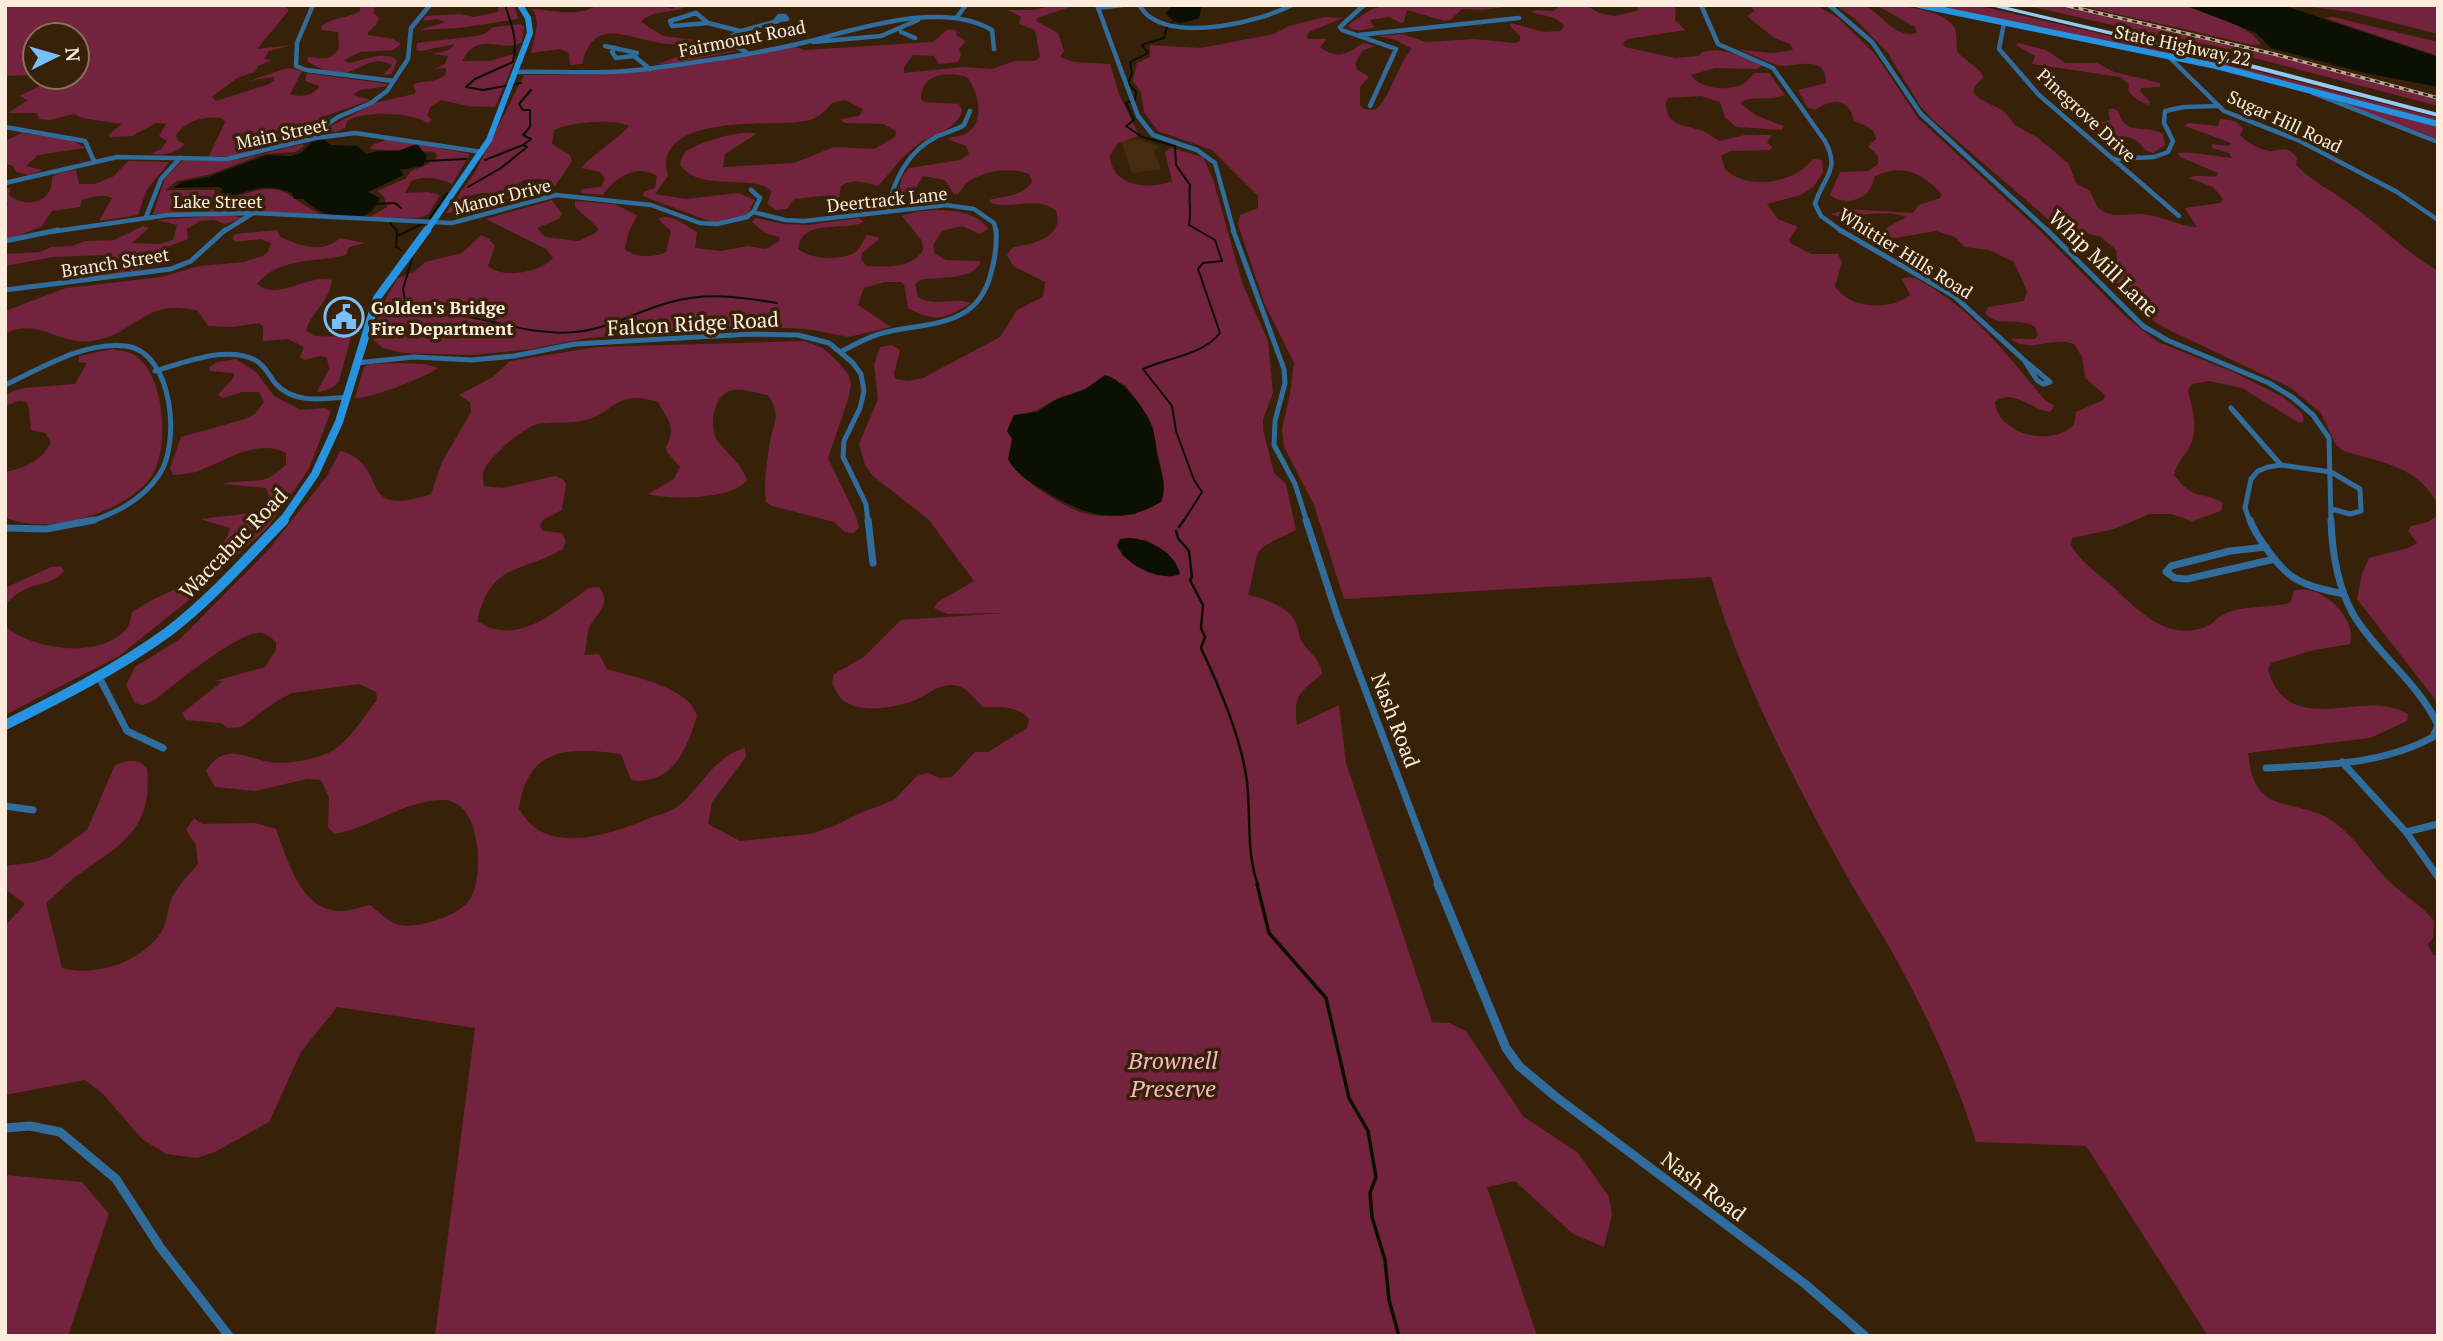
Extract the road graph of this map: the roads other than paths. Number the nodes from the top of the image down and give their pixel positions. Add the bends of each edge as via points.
1 (313, 5) edge
2 (430, 5) edge
3 (520, 5) edge
4 (966, 5) edge
5 (1292, 5) edge
6 (1364, 5) edge
7 (1701, 5) edge
8 (1829, 5) edge
9 (1919, 5) edge
10 (1989, 5) edge
11 (2011, 5) edge
12 (1121, 6) edge
13 (1098, 7) edge
14 (1140, 7) edge
15 (922, 17) junction
16 (957, 17) junction
17 (1519, 18) dead end
18 (778, 21) dead end
19 (708, 23) junction
20 (2004, 23) junction
21 (741, 32) junction
22 (901, 32) junction
23 (1359, 34) junction
24 (915, 38) dead end
25 (806, 42) junction
26 (605, 46) dead end
27 (615, 48) junction
28 (994, 49) dead end
29 (747, 53) junction
30 (2166, 55) junction
31 (634, 56) junction
32 (650, 69) junction
33 (515, 72) junction
34 (394, 81) junction
35 (2300, 86) junction
36 (1370, 106) dead end
37 (2218, 106) junction
38 (2438, 109) edge
39 (970, 111) dead end
40 (2438, 115) edge
41 (2438, 124) edge
42 (5, 127) edge
43 (315, 138) junction
44 (2438, 142) edge
45 (482, 152) junction
46 (180, 158) junction
47 (2115, 159) junction
48 (94, 161) junction
49 (5, 183) edge
50 (751, 190) dead end
51 (753, 212) junction
52 (887, 212) junction
53 (253, 213) junction
54 (2179, 216) dead end
55 (146, 217) junction
56 (2438, 220) edge
57 (434, 221) junction
58 (5, 241) edge
59 (5, 290) edge
60 (842, 351) junction
61 (2024, 360) junction
62 (356, 363) junction
63 (155, 371) junction
64 (5, 385) edge
65 (347, 397) junction
66 (2231, 408) dead end
67 (2281, 465) junction
68 (2331, 472) junction
69 (2332, 509) junction
70 (5, 528) edge
71 (2266, 547) junction
72 (2275, 559) junction
73 (873, 563) dead end
74 (2343, 594) junction
75 (99, 677) junction
76 (5, 725) edge
77 (163, 748) dead end
78 (2342, 762) junction
79 (2266, 768) dead end
80 (5, 806) edge
81 (33, 810) dead end
82 (2438, 824) edge
83 (2406, 832) junction
84 (2438, 877) edge
85 (5, 1128) edge
86 (229, 1336) edge
87 (1865, 1336) edge

1 - 34 street via 296,47 296,66
2 - 34 street via 411,28 408,59
3 - 33 main road, Waccabuc Road via 530,33
4 - 16 street
5 - 14 street via 1208,27 1164,23 1150,18
6 - 23 street via 1340,27
7 - 61 street, Whittier Hills Road via 1717,43 1773,68 1827,144 1833,159 1815,204 1821,216 1954,296
8 - 68 street, Whip Mill Lane via 1872,42 1920,114 2143,326 2163,339 2262,380 2307,408 2329,438
9 - 20 main road, State Highway 22
10 - 40 highway
11 - 38 highway
12 - 13 street
12 - 14 street
13 - 87 street, Nash Road via 1138,116 1153,135 1197,150 1215,163 1219,172 1239,250 1284,369 1275,450 1295,484 1337,615 1456,931 1506,1048 1519,1066 1556,1097 1794,1276
15 - 16 street, Fairmount Road
15 - 22 street
15 - 25 street, Fairmount Road
16 - 28 street, Fairmount Road via 992,30
17 - 23 street
18 - 21 street
19 - 19 street via 696,13 670,21 678,27
19 - 21 street
20 - 30 main road, State Highway 22
20 - 47 street, Pinegrove Drive via 1998,46 2002,53 2039,95
21 - 29 street via 729,42
22 - 24 street
22 - 25 street via 870,39
23 - 36 street via 1396,49
25 - 29 street, Fairmount Road
26 - 27 street
27 - 31 street via 637,53
27 - 31 street via 615,58
29 - 32 street, Fairmount Road
30 - 35 main road, State Highway 22
30 - 37 street, Sugar Hill Road
31 - 32 street
32 - 33 street, Fairmount Road
33 - 45 main road, Waccabuc Road
34 - 43 street via 370,103 324,124
35 - 41 main road, State Highway 22
35 - 44 street
37 - 47 street via 2165,111 2164,123 2173,141 2168,152
37 - 56 street, Sugar Hill Road via 2364,174
39 - 52 street via 964,125 934,137 900,169
42 - 48 street via 85,141
43 - 45 street, Main Street via 362,133
43 - 46 street, Main Street via 233,158
45 - 57 main road, Waccabuc Road
46 - 48 street, Main Street
46 - 55 street via 161,179
47 - 54 street, Pinegrove Drive
48 - 49 street, Main Street
50 - 51 street via 760,198
51 - 52 street, Deertrack Lane via 804,221
51 - 57 street, Manor Drive via 737,220 709,224 651,205 567,195 528,201 464,222
52 - 60 street, Deertrack Lane via 946,205 966,207 988,217 996,229 993,269 985,296 975,308 957,317 877,335
53 - 55 street, Lake Street
53 - 57 street, Lake Street
53 - 59 street, Branch Street via 226,229 191,261 171,269
55 - 58 street, Lake Street
57 - 62 main road, Waccabuc Road via 377,298
60 - 62 street, Falcon Ridge Road via 815,338 751,334 575,344 471,360 414,357
60 - 73 street via 861,374 864,391 844,441 843,457 866,504
61 - 61 street, Whittier Hills Road via 2036,368 2050,382 2039,382
62 - 65 main road, Waccabuc Road
63 - 64 street via 140,350 102,347 71,355
63 - 65 street via 237,355 261,364 293,397
63 - 70 street via 170,406 166,462 153,483 123,506 91,521 53,529
65 - 75 main road, Waccabuc Road via 325,456 291,512 179,623
66 - 67 street
67 - 68 street
67 - 71 street via 2258,471 2251,479 2245,508
68 - 69 street, Whip Mill Lane
68 - 69 street via 2356,485 2361,498 2357,514
69 - 74 street, Whip Mill Lane via 2335,569
71 - 72 street
71 - 72 street via 2230,551 2171,566 2166,572 2176,580 2190,580
72 - 74 street via 2298,580
74 - 78 street, Whip Mill Lane via 2367,633 2425,698 2438,725 2433,737 2407,751
75 - 76 main road, Waccabuc Road
75 - 77 street via 127,731
78 - 79 street, Whip Mill Lane
78 - 83 street
80 - 81 street
82 - 83 street
83 - 84 street
85 - 86 street via 30,1126 60,1132 116,1179 160,1247

